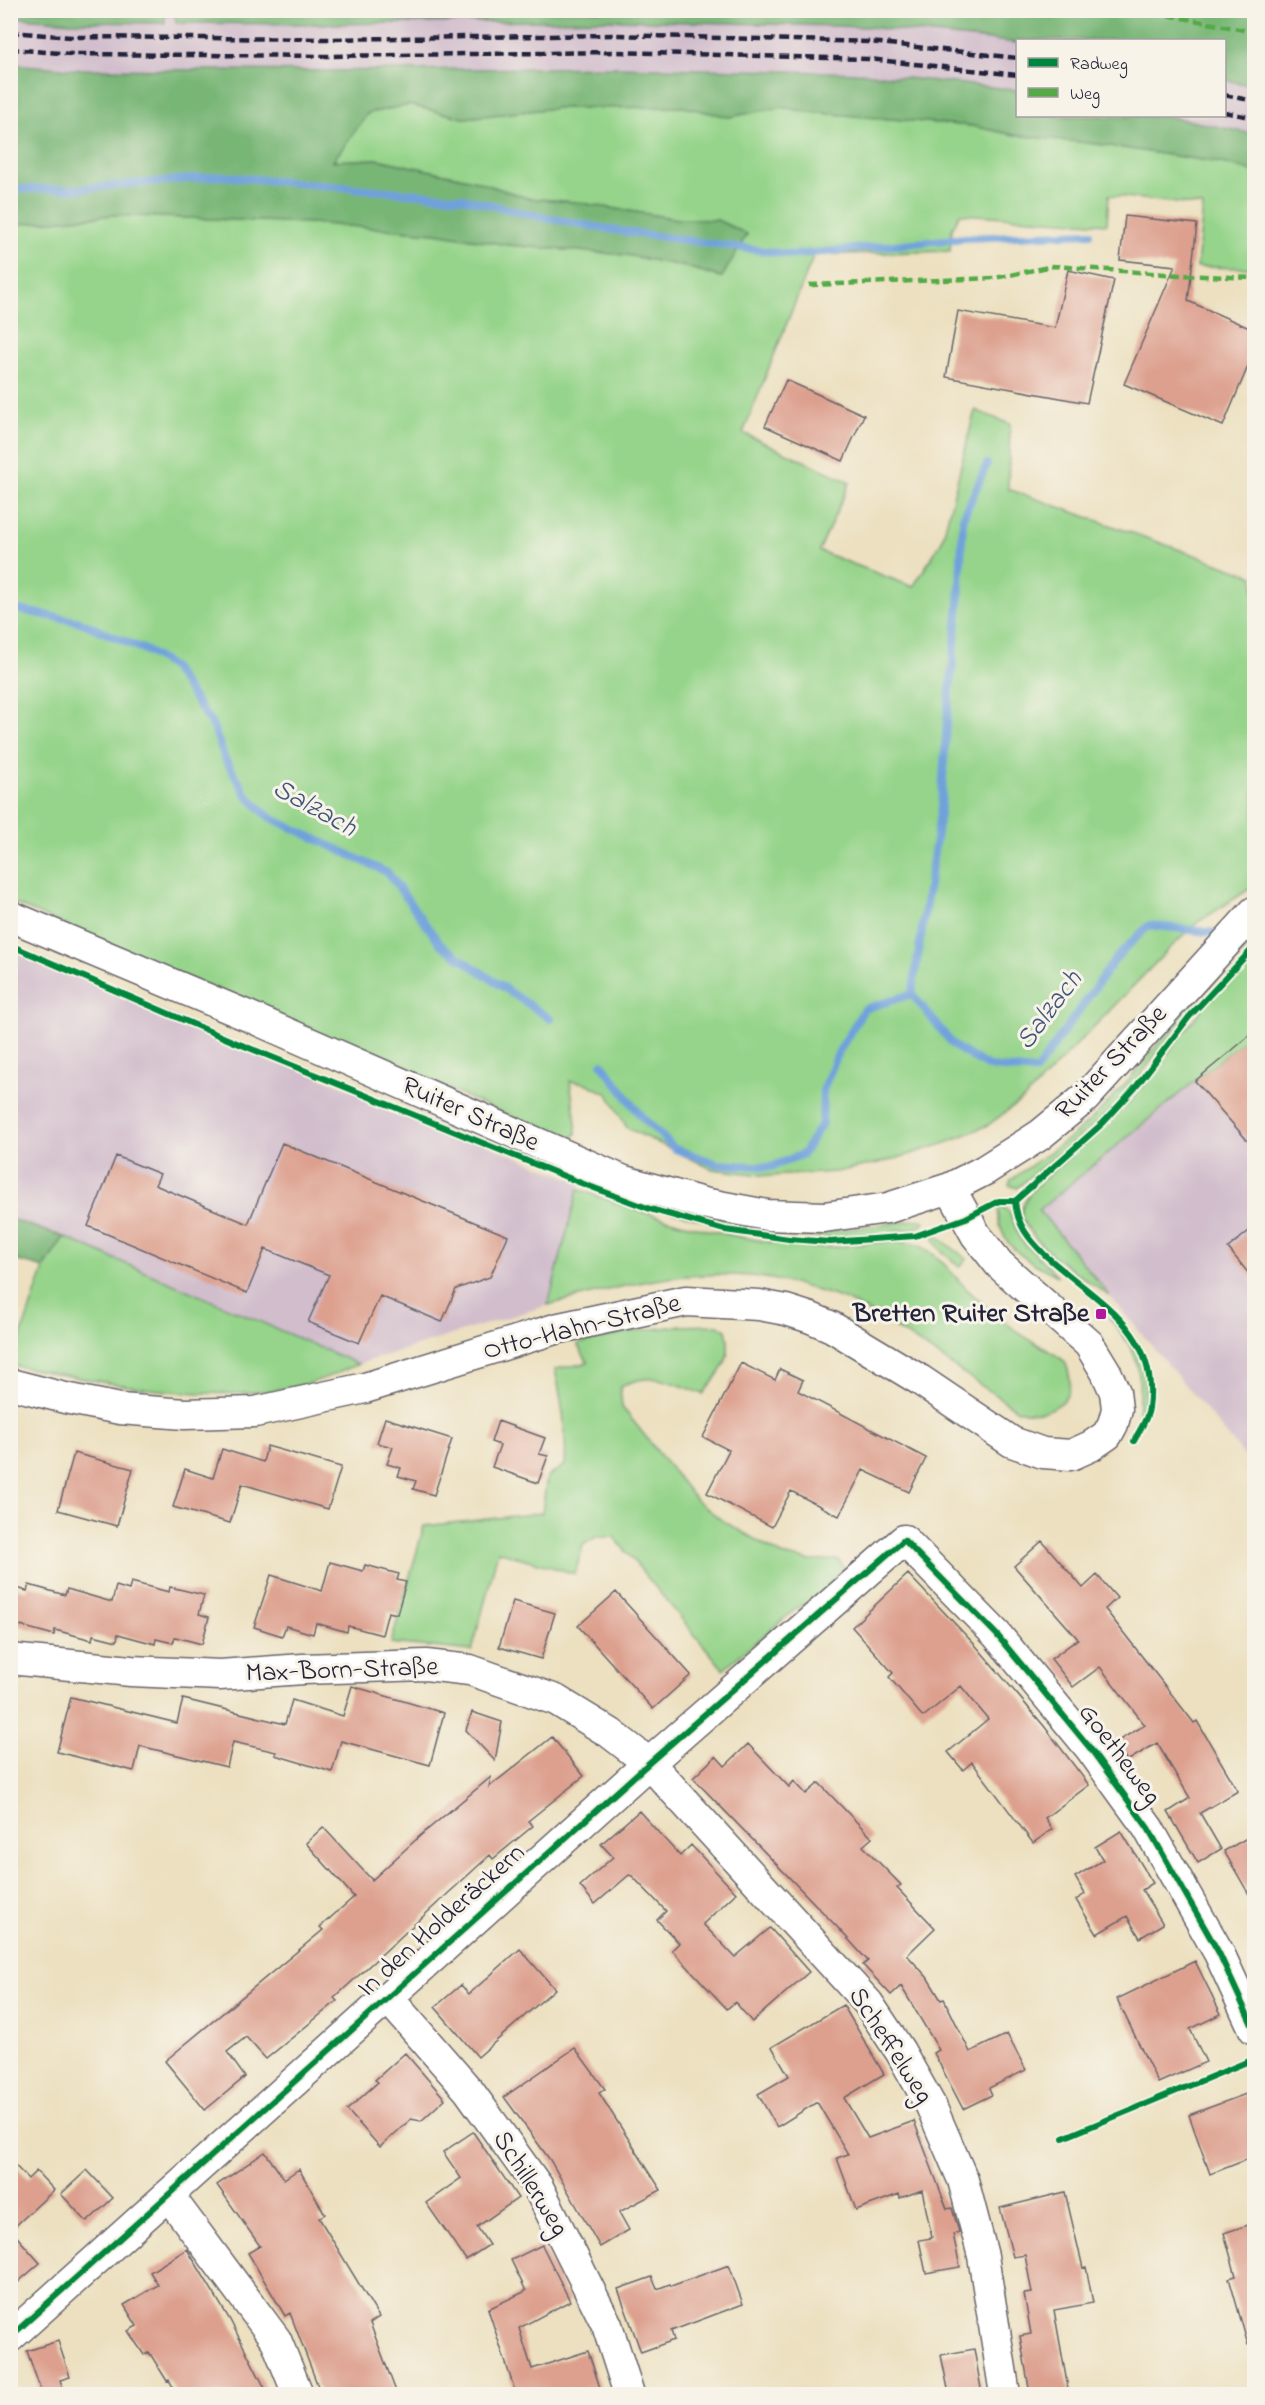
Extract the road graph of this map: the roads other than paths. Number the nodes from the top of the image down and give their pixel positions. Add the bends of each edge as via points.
1 (1254, 912) edge
2 (10, 916) edge
3 (950, 1188) junction
4 (10, 1384) edge
5 (904, 1539) joint
6 (10, 1659) edge
7 (649, 1763) junction
8 (387, 1998) junction
9 (1254, 2029) edge
10 (170, 2196) junction
11 (10, 2337) edge
12 (298, 2394) edge
13 (629, 2394) edge
14 (1005, 2394) edge

1 - 3 street, Ruiter Straße via 1085,1098 1040,1136
2 - 3 street, Ruiter Straße via 248,1016 583,1165 635,1184 767,1215 824,1216 888,1208
3 - 4 street, Otto-Hahn-Straße via 976,1235 999,1264 1089,1344 1114,1392 1121,1430 1071,1455 1029,1449 1012,1443 920,1380 832,1327 759,1305 686,1300 555,1329 364,1388 255,1412 185,1414 120,1409
5 - 7 street, In den Holderäckern
5 - 9 street, Goetheweg via 997,1635 1090,1748 1148,1828 1219,1953
6 - 7 street, Max-Born-Straße via 220,1676 426,1665 471,1670 556,1700
7 - 8 street, In den Holderäckern
7 - 14 street, Scheffelweg via 868,2002 900,2051 931,2106 963,2180 983,2256
8 - 10 street, In den Holderäckern
8 - 13 street, Schillerweg via 469,2091 538,2187 607,2325
10 - 11 street, In den Holderäckern
10 - 12 street via 276,2340

